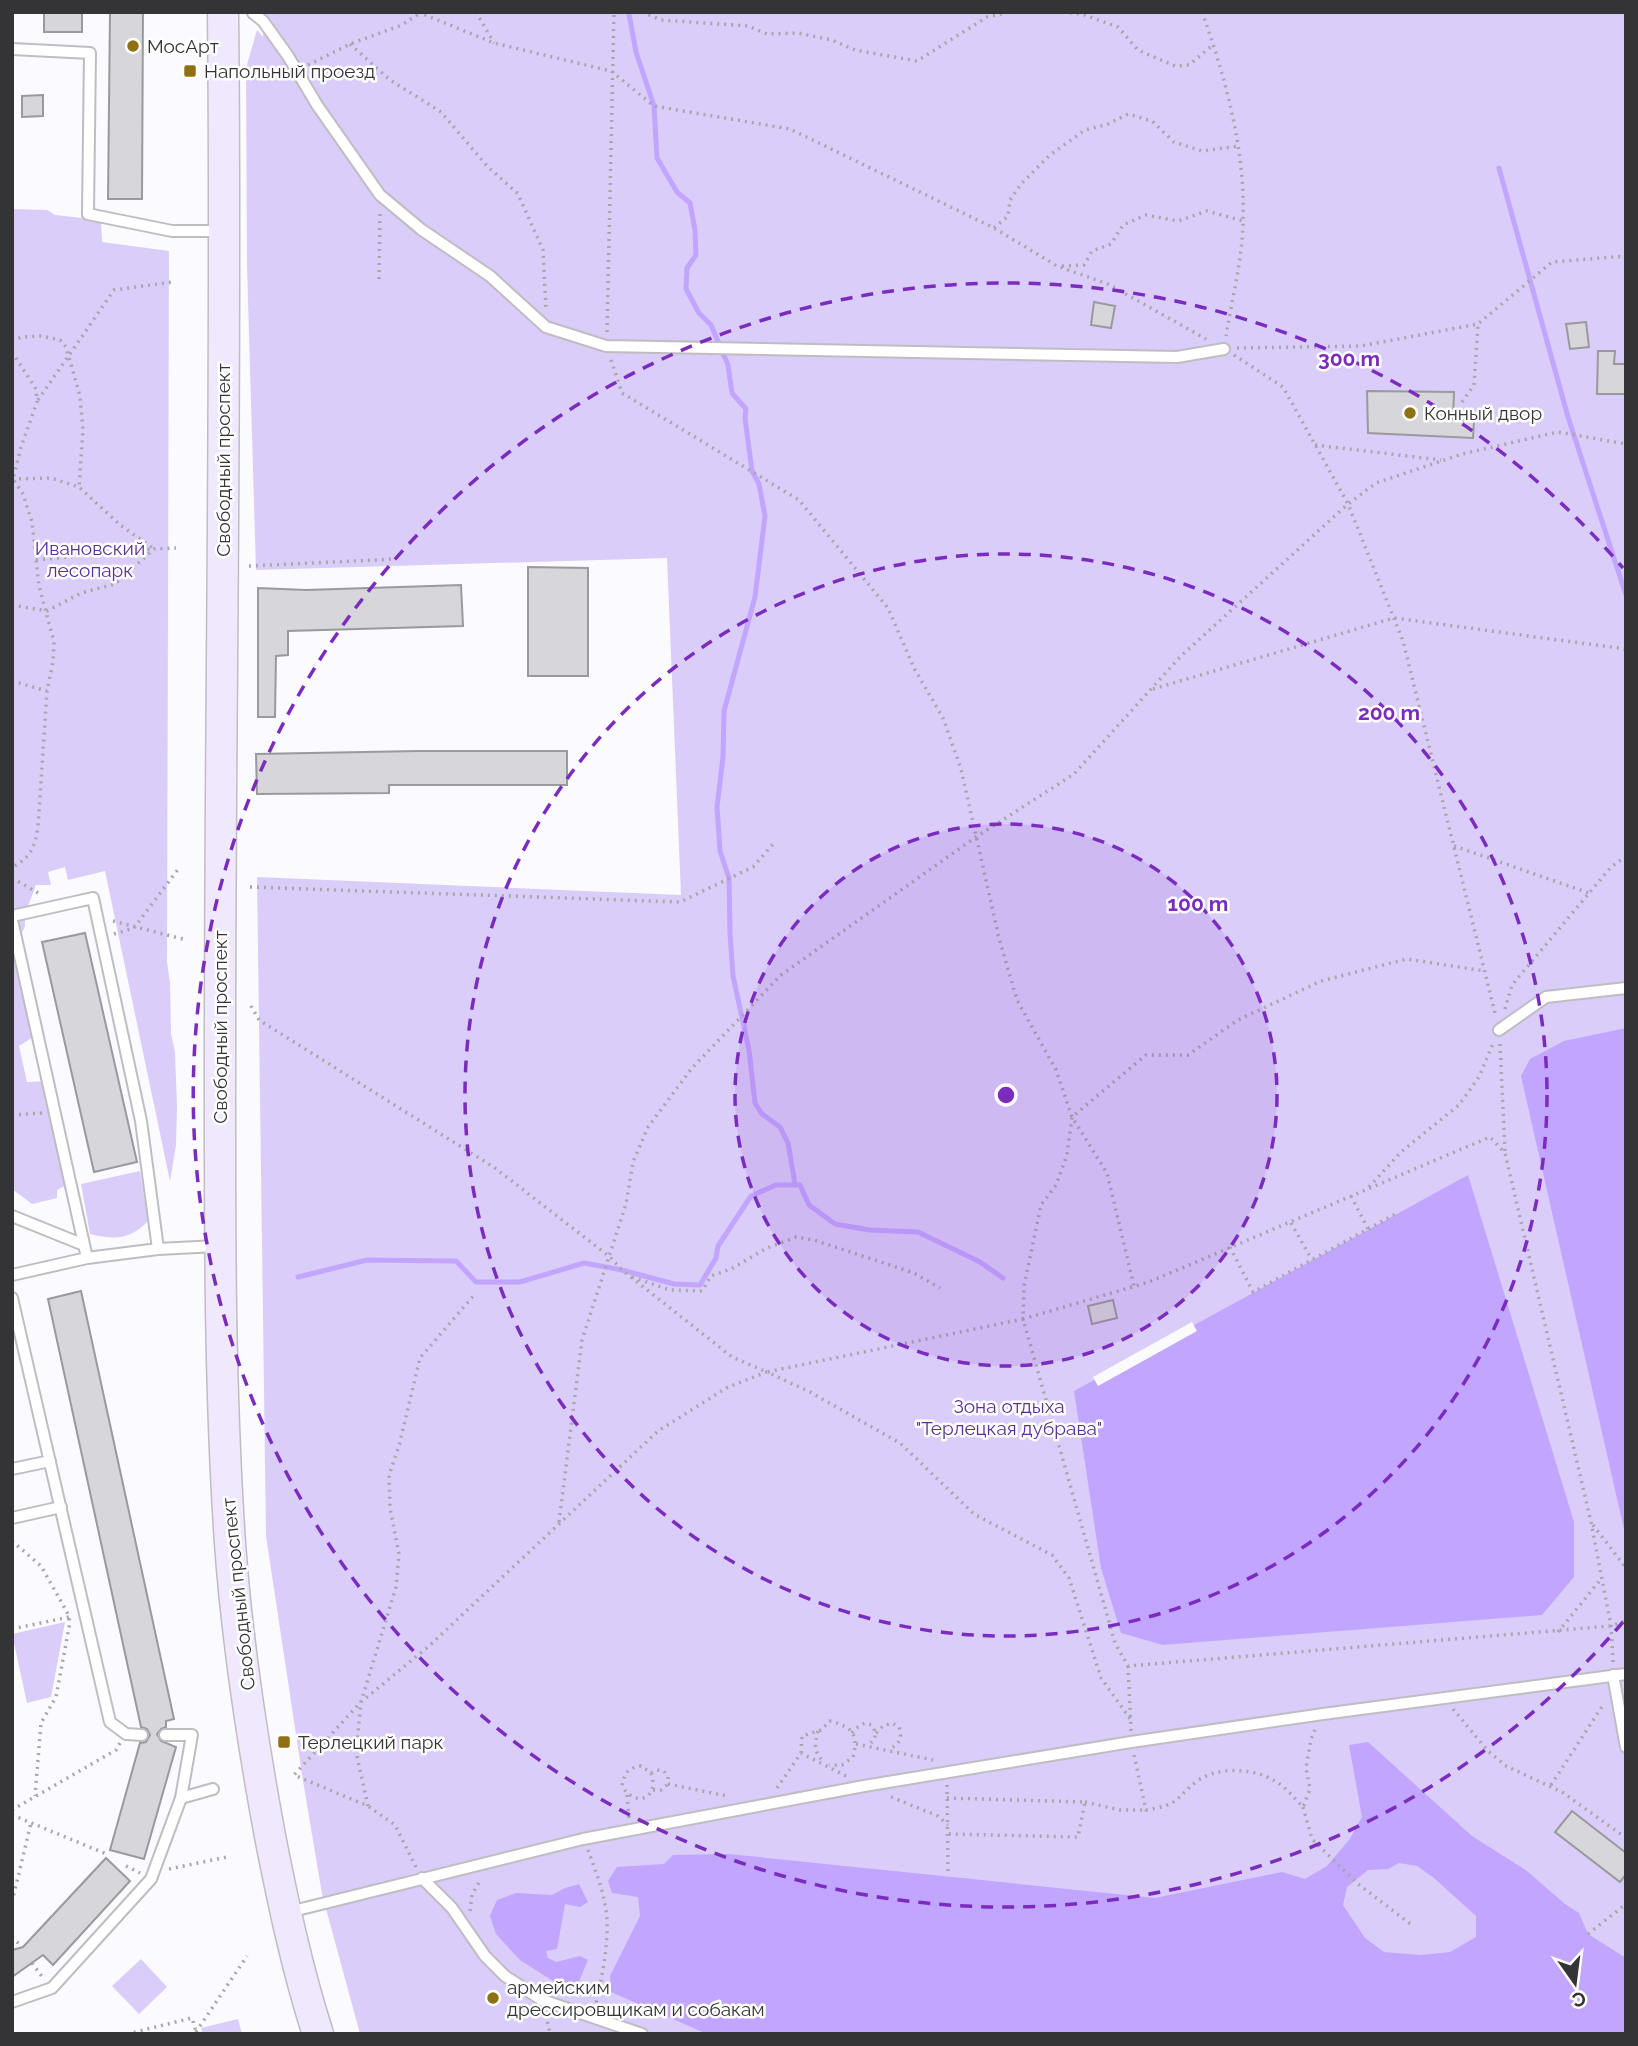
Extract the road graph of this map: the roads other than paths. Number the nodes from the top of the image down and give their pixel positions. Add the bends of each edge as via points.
1 (223, 12) edge
2 (253, 13) edge
3 (12, 49) edge
4 (224, 231) junction
5 (1224, 349) road end
6 (12, 918) edge
7 (1626, 988) edge
8 (1499, 1030) road end
9 (12, 1216) edge
10 (84, 1245) junction
11 (220, 1246) junction
12 (158, 1249) junction
13 (87, 1258) junction
14 (12, 1275) edge
15 (12, 1298) edge
16 (50, 1461) junction
17 (12, 1469) edge
18 (61, 1507) junction
19 (12, 1518) edge
20 (1626, 1674) edge
21 (1614, 1681) junction
22 (142, 1735) dead end
23 (165, 1735) dead end
24 (1626, 1747) edge
25 (213, 1789) dead end
26 (181, 1798) junction
27 (422, 1878) junction
28 (286, 1913) junction
29 (12, 2002) edge
30 (318, 2034) edge
31 (642, 2034) edge

1 - 4 main road, Свободный проспект
2 - 5 lane via 263,21 380,195 490,276 546,327 606,346 1177,357
3 - 4 lane via 90,53 88,214 172,231
4 - 11 main road, Свободный проспект
6 - 10 lane
6 - 12 lane via 93,898 141,1121
7 - 8 lane via 1546,996
9 - 10 lane
10 - 13 lane
11 - 12 lane
11 - 28 main road, Свободный проспект via 230,1546 254,1746
12 - 13 lane
13 - 14 lane
15 - 16 lane
16 - 17 lane
16 - 18 lane
18 - 19 lane
18 - 22 lane via 110,1723 126,1734
20 - 21 lane
21 - 24 lane
21 - 27 lane via 1323,1714 864,1786 583,1839
23 - 26 lane via 192,1735
25 - 26 lane
26 - 29 lane via 151,1879 52,1989
27 - 28 lane
27 - 31 lane via 452,1908 505,1976 542,2000
28 - 30 main road, Свободный проспект

